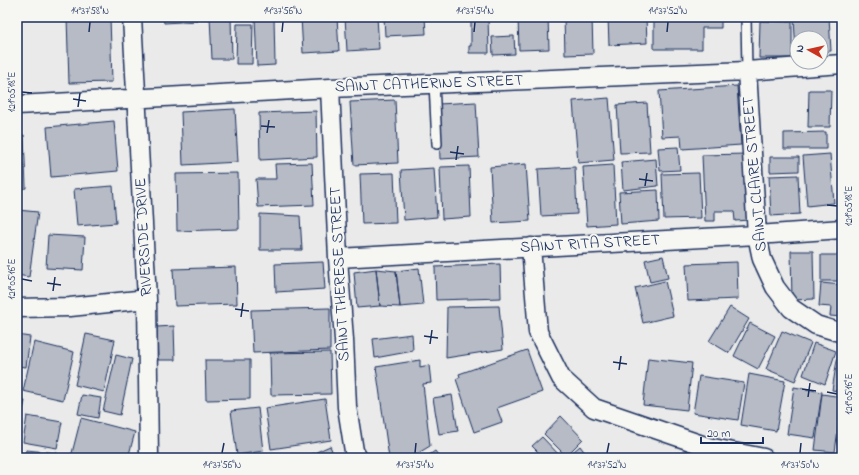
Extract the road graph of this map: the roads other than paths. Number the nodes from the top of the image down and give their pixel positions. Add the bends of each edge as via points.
1 (132, 17) edge
2 (746, 17) edge
3 (842, 64) edge
4 (747, 71) junction
5 (434, 84) junction
6 (330, 88) junction
7 (136, 99) junction
8 (17, 105) edge
9 (437, 144) dead end
10 (842, 229) edge
11 (757, 235) junction
12 (531, 247) junction
13 (338, 258) junction
14 (147, 298) junction
15 (17, 308) edge
16 (842, 333) edge
17 (149, 458) edge
18 (358, 458) edge
19 (764, 458) edge

1 - 7 street, RIVERSIDE DRIVE
2 - 4 lane
3 - 4 street, SAINT CATHERINE STREET
4 - 5 street, SAINT CATHERINE STREET
4 - 11 street, SAINT CLAIRE STREET
5 - 6 street, SAINT CATHERINE STREET
5 - 9 lane
6 - 7 street, SAINT CATHERINE STREET
6 - 13 street, SAINT THERESE STREET
7 - 8 street, SAINT CATHERINE STREET
7 - 14 street, RIVERSIDE DRIVE
10 - 11 street, SAINT RITA STREET
11 - 12 street, SAINT RITA STREET
11 - 16 street, SAINT CLAIRE STREET via 762,259 775,287 791,308 816,325
12 - 13 street, SAINT RITA STREET
12 - 19 street via 538,332 561,378 594,408 708,446
13 - 18 street, SAINT THERESE STREET via 347,407 354,451
14 - 15 street via 70,307
14 - 17 street, RIVERSIDE DRIVE

